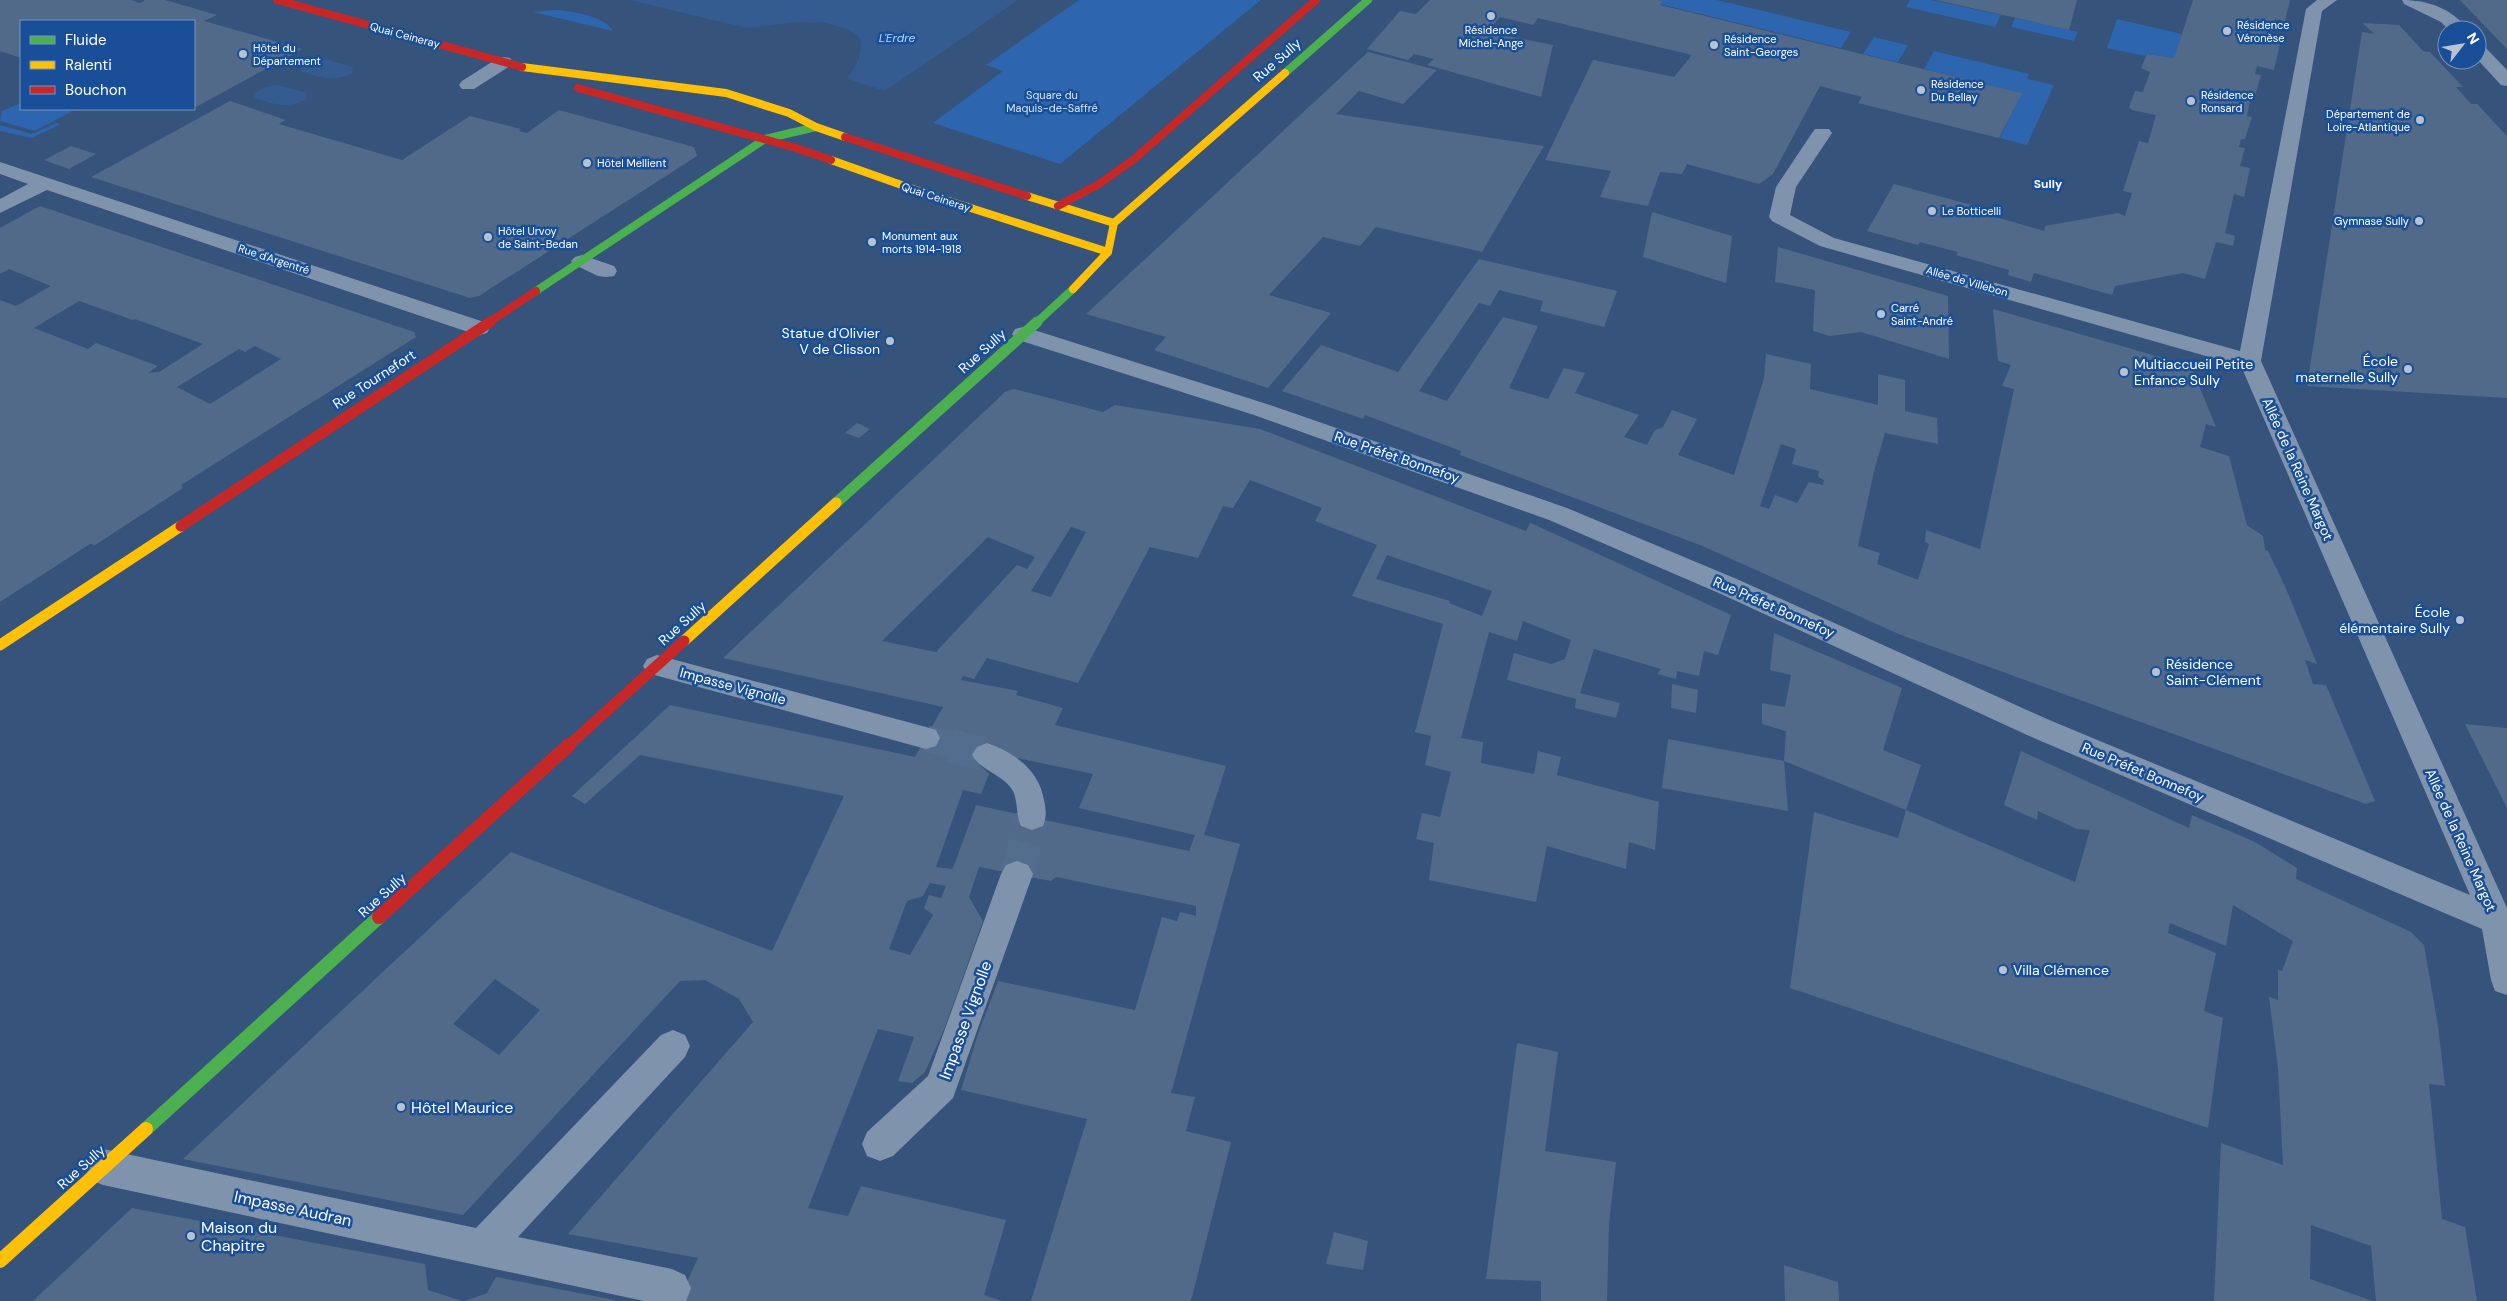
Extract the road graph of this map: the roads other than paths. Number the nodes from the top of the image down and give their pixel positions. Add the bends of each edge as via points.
1 (277, 0) edge
2 (1316, 0) edge
3 (1368, 0) edge
4 (2329, 0) edge
5 (2410, 0) edge
6 (2449, 20) edge
7 (2487, 60) edge
8 (504, 62) junction
9 (532, 70) junction
10 (2507, 81) edge
11 (468, 85) dead end
12 (816, 127) junction
13 (1822, 133) dead end
14 (765, 139) junction
15 (0, 168) edge
16 (45, 182) junction
17 (1058, 206) junction
18 (0, 207) edge
19 (1114, 223) junction
20 (1108, 252) junction
21 (582, 261) junction
22 (606, 271) dead end
23 (480, 328) junction
24 (1023, 334) junction
25 (2250, 361) junction
26 (0, 644) edge
27 (657, 666) junction
28 (926, 738) tunnel mouth
29 (986, 755) tunnel mouth
30 (1032, 817) tunnel mouth
31 (1017, 874) tunnel mouth
32 (2502, 923) edge
33 (2507, 980) edge
34 (673, 1046) dead end
35 (880, 1144) dead end
36 (103, 1167) junction
37 (482, 1248) junction
38 (0, 1261) edge
39 (672, 1288) dead end

1 - 8 main road, Quai Ceineray
2 - 17 main road, Rue Sully via 1133,160 1099,184
3 - 19 main road, Rue Sully
4 - 25 street via 2314,9 2292,116
5 - 6 street
7 - 10 street
8 - 9 main road, Quai Ceineray
8 - 11 street
9 - 12 main road, Quai Ceineray via 589,74 726,93 789,113
9 - 14 main road, Quai Ceineray via 558,82
12 - 14 main road, Quai Ceineray
12 - 17 main road, Quai Ceineray
13 - 25 street, Allée de Villebon via 1786,187 1779,217 1827,242
14 - 20 main road, Quai Ceineray
14 - 21 main road, Rue Tournefort
15 - 16 street, Rue d'Argentré
16 - 18 street
16 - 23 street, Rue d'Argentré
17 - 19 main road, Quai Ceineray
19 - 20 main road, Rue Sully
20 - 24 main road, Rue Sully via 1086,277
21 - 22 street
21 - 23 main road, Rue Tournefort
23 - 26 main road, Rue Tournefort
24 - 27 main road, Rue Sully
24 - 32 street, Rue Préfet Bonnefoy via 1262,410 1558,514 1730,586 2037,726
25 - 32 street, Allée de la Reine Margot
27 - 28 street, Impasse Vignolle
27 - 36 main road, Rue Sully
29 - 30 street via 1001,762 1027,786
31 - 35 street, Impasse Vignolle via 941,1086
32 - 33 street, Allée de la Reine Margot
34 - 37 street
36 - 37 street, Impasse Audran
36 - 38 main road, Rue Sully
37 - 39 street, Impasse Audran

